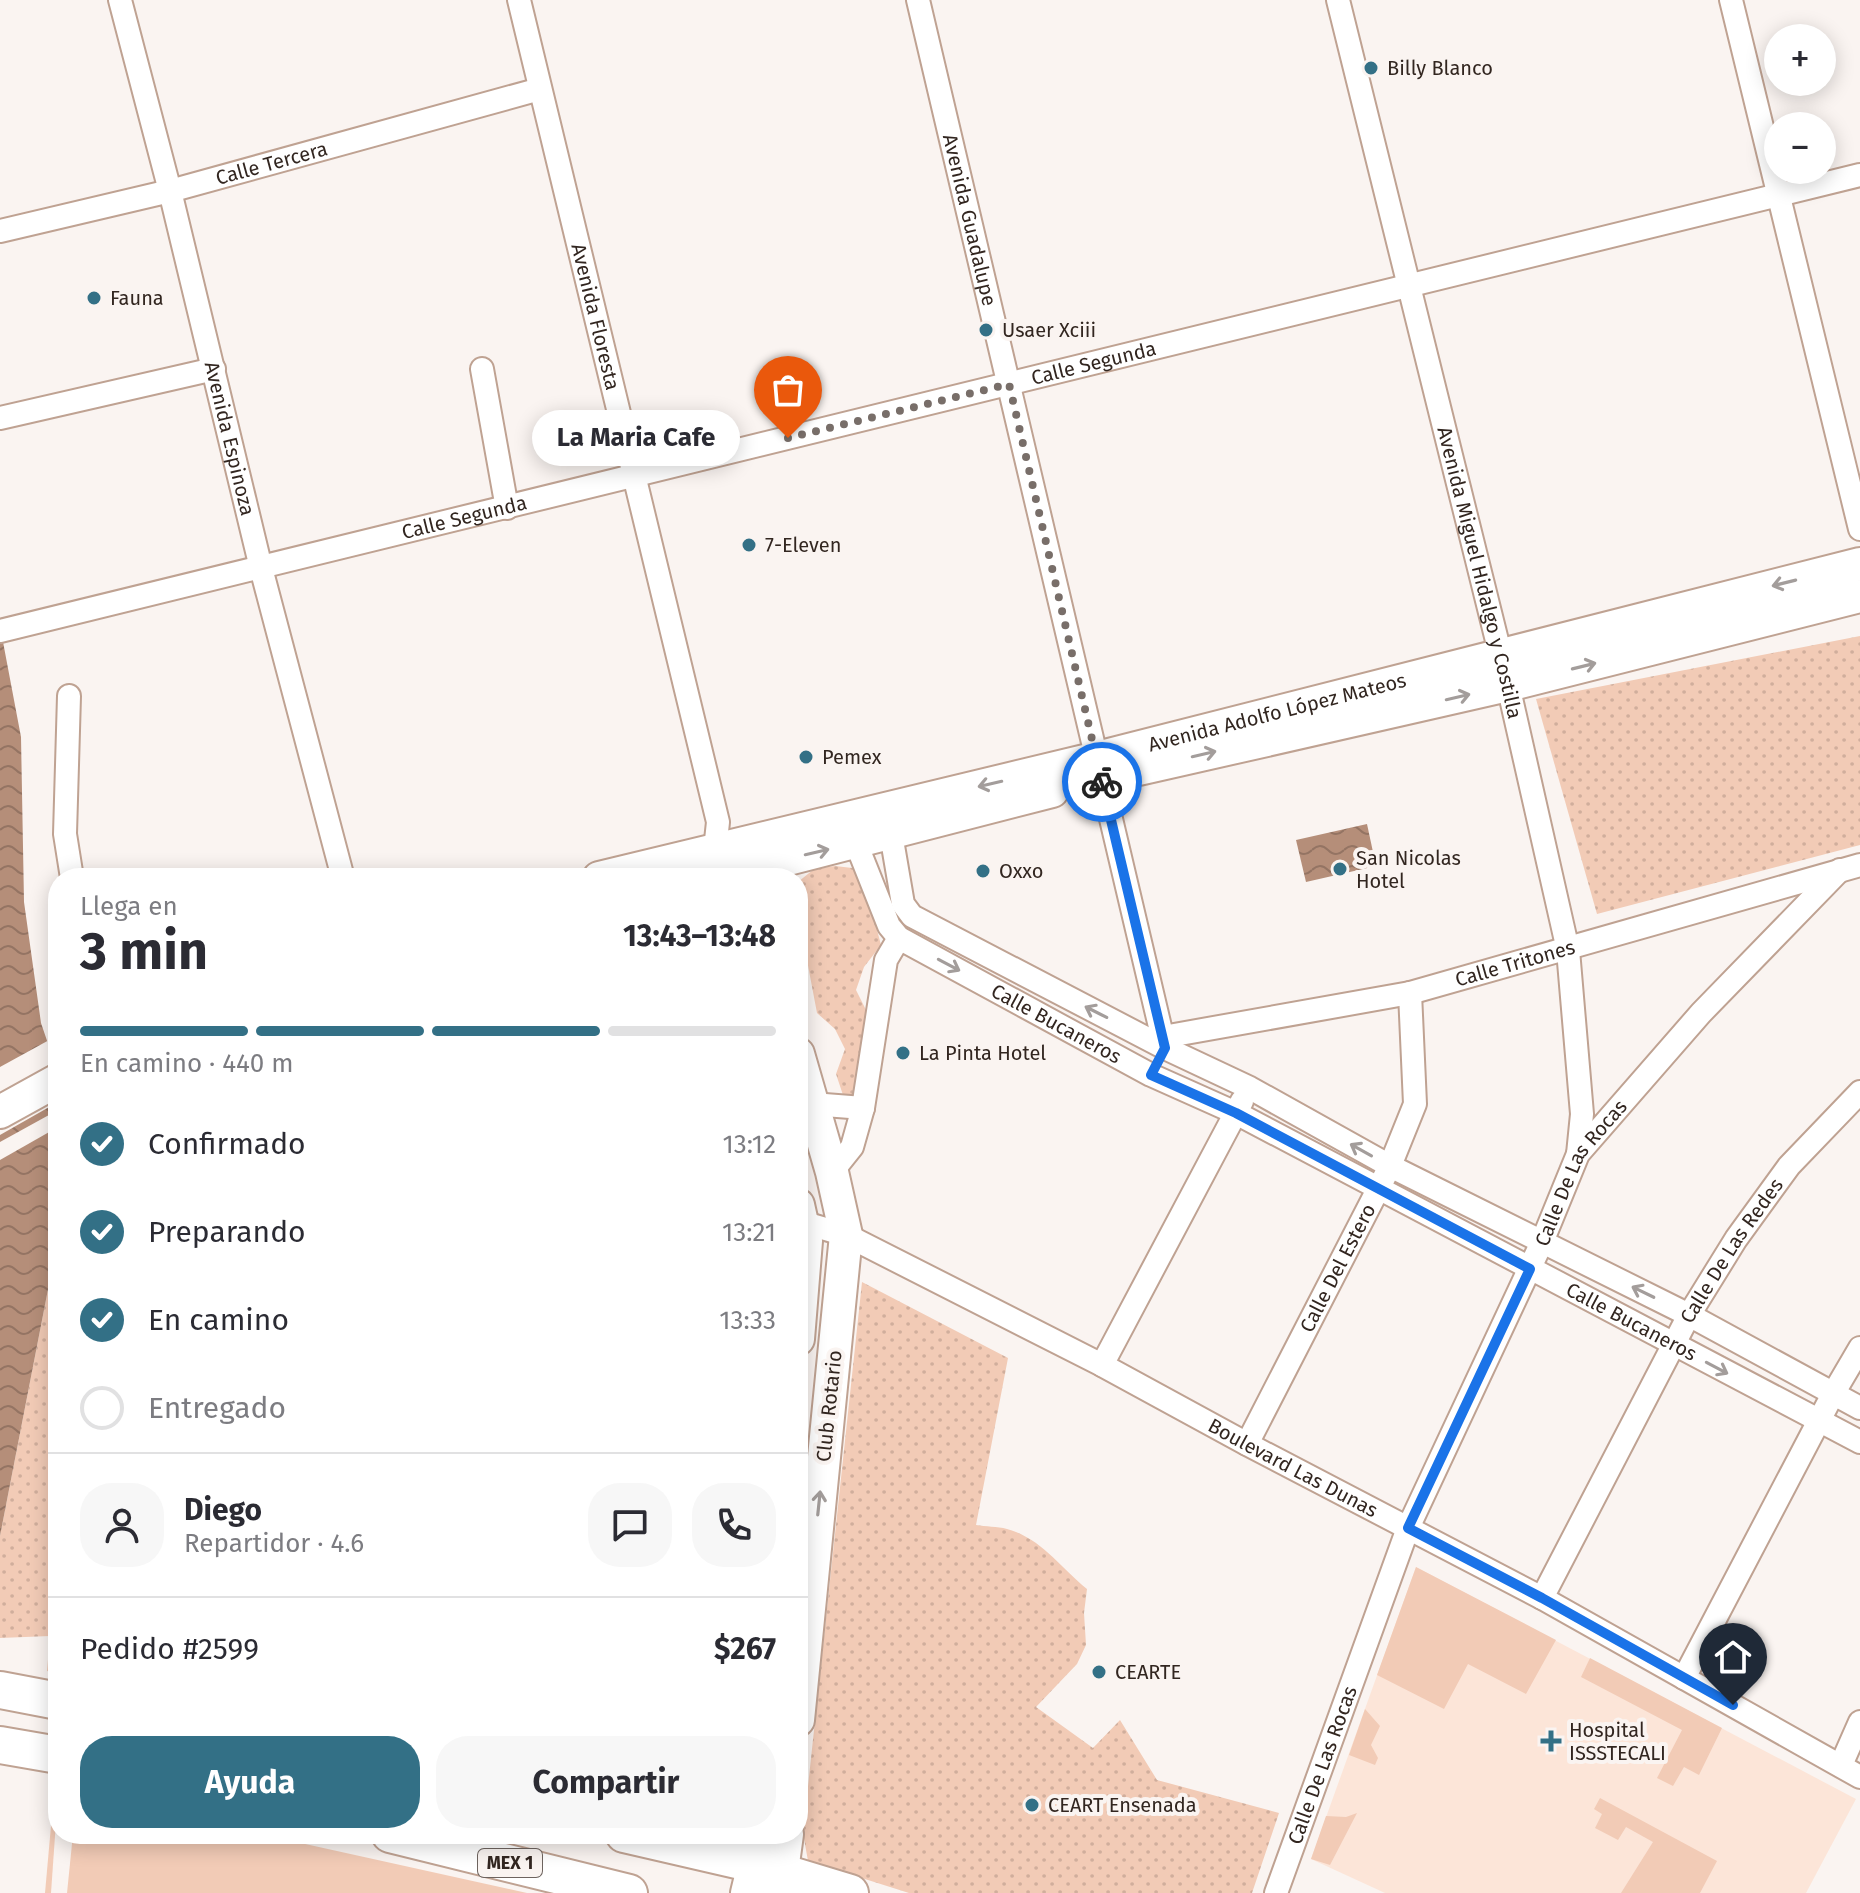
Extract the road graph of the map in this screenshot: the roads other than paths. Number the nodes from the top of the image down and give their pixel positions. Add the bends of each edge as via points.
1 (120, 0) edge
2 (519, 0) edge
3 (918, 0) edge
4 (1338, 0) edge
5 (1731, 0) edge
6 (540, 89) junction
7 (1860, 175) edge
8 (170, 191) junction
9 (1779, 195) junction
10 (0, 231) edge
11 (1409, 286) junction
12 (214, 369) junction
13 (482, 369) dead end
14 (1009, 384) junction
15 (0, 418) edge
16 (635, 476) junction
17 (507, 508) junction
18 (1860, 529) edge
19 (1860, 564) edge
20 (261, 568) junction
21 (1860, 596) edge
22 (0, 631) edge
23 (1500, 654) junction
24 (1508, 685) junction
25 (69, 696) dead end
26 (1099, 768) junction
27 (891, 834) junction
28 (856, 843) junction
29 (727, 862) edge
30 (70, 868) edge
31 (340, 868) edge
32 (679, 868) edge
33 (1850, 868) edge
34 (899, 938) junction
35 (1568, 950) junction
36 (1410, 993) junction
37 (1164, 1042) junction
38 (48, 1063) edge
39 (1151, 1075) junction
40 (48, 1086) edge
41 (0, 1088) edge
42 (1250, 1088) junction
43 (808, 1090) edge
44 (1860, 1092) edge
45 (812, 1104) junction
46 (863, 1108) junction
47 (0, 1112) edge
48 (1236, 1113) junction
49 (1578, 1154) junction
50 (1390, 1166) junction
51 (832, 1172) junction
52 (1378, 1187) junction
53 (808, 1220) edge
54 (846, 1235) junction
55 (1542, 1242) junction
56 (1530, 1269) junction
57 (1689, 1315) junction
58 (1674, 1346) junction
59 (1860, 1348) edge
60 (1102, 1365) junction
61 (1833, 1394) junction
62 (1860, 1408) edge
63 (1819, 1421) junction
64 (1860, 1442) edge
65 (1247, 1444) junction
66 (1408, 1528) junction
67 (1542, 1598) junction
68 (808, 1619) edge
69 (1684, 1678) junction
70 (1860, 1722) edge
71 (12, 1746) edge
72 (48, 1753) edge
73 (1841, 1765) junction
74 (1860, 1777) edge
75 (431, 1844) edge
76 (662, 1844) edge
77 (781, 1844) edge
78 (764, 1871) edge
79 (629, 1893) edge
80 (850, 1893) edge
81 (1276, 1893) edge

1 - 8 street, Avenida Espinoza
2 - 6 street, Avenida Floresta
3 - 14 street, Avenida Guadalupe
4 - 11 street, Avenida Miguel Hidalgo y Costilla
5 - 9 street
6 - 8 street, Calle Tercera
6 - 16 street, Avenida Floresta
7 - 9 street, Calle Segunda
8 - 10 street, Calle Tercera
8 - 12 street, Avenida Espinoza
9 - 11 street, Calle Segunda
9 - 18 street
11 - 14 street, Calle Segunda
11 - 23 street, Avenida Miguel Hidalgo y Costilla
12 - 15 street
12 - 20 street, Avenida Espinoza
13 - 17 street
14 - 16 street, Calle Segunda
14 - 26 street, Avenida Guadalupe
16 - 17 street, Calle Segunda
16 - 29 street, Avenida Floresta
17 - 20 street, Calle Segunda
19 -> 23 main road, Avenida Adolfo López Mateos
20 - 22 street, Calle Segunda
20 - 31 street, Avenida Espinoza
24 -> 21 main road, Avenida Adolfo López Mateos
23 - 24 street, Avenida Miguel Hidalgo y Costilla
23 - 26 main road, Avenida Adolfo López Mateos
26 -> 24 main road, Avenida Adolfo López Mateos
24 - 35 street, Avenida Miguel Hidalgo y Costilla
25 - 30 street via 65,834
26 - 27 main road, Avenida Adolfo López Mateos
26 -> 29 main road, Avenida Adolfo López Mateos
26 - 37 street, Avenida Guadalupe
27 - 28 main road, Avenida Adolfo López Mateos
37 -> 27 street, Calle Bucaneros via 912,916 903,904
29 -> 28 main road, Avenida Adolfo López Mateos
28 - 34 street via 889,926
29 - 32 main road, Avenida Adolfo López Mateos
33 - 35 street, Calle Tritones
33 - 49 street, Calle De Las Rocas via 1701,1013
34 -> 39 street, Calle Bucaneros
34 - 46 street via 886,960
35 - 36 street, Calle Tritones
35 - 49 street, Avenida Miguel Hidalgo y Costilla via 1582,1114
36 - 37 street, Calle Tritones
36 - 50 street, Calle Del Estero via 1415,1104
37 - 39 street
37 - 42 street, Calle Bucaneros
38 - 41 main road
39 - 48 street, Calle Bucaneros
40 - 47 main road
42 - 48 street
50 -> 42 street, Calle Bucaneros
43 - 45 main road
44 - 57 street, Calle De Las Redes via 1789,1166
45 - 46 street
45 - 51 main road
46 - 51 street via 852,1147
48 - 52 street, Calle Bucaneros
48 - 60 street
49 - 55 street, Calle De Las Rocas
50 - 52 street, Calle Del Estero
50 - 55 street, Calle Bucaneros
51 - 54 main road
52 - 56 street, Calle Bucaneros
52 - 65 street, Calle Del Estero
53 - 54 street, Boulevard Las Dunas
54 - 60 street, Boulevard Las Dunas
68 -> 54 main road, Club Rotario
55 - 56 street, Calle De Las Rocas
57 -> 55 street, Calle Bucaneros
56 - 58 street, Calle Bucaneros
56 - 66 street, Calle De Las Rocas
57 - 58 street, Calle De Las Redes
57 - 61 street, Calle Bucaneros
58 -> 63 street, Calle Bucaneros
58 - 67 street, Calle De Las Redes
59 - 61 street
60 - 65 street, Boulevard Las Dunas
61 - 62 street, Calle Bucaneros
61 - 63 street
63 - 64 street, Calle Bucaneros
63 - 69 street
65 - 66 street, Boulevard Las Dunas
66 - 67 street, Boulevard Las Dunas
66 - 81 street, Calle De Las Rocas
67 - 69 street, Boulevard Las Dunas
69 - 73 street, Boulevard Las Dunas
70 - 73 street
71 - 72 highway
73 - 74 street, Boulevard Las Dunas
75 - 79 highway, MEX 1
76 - 78 highway
77 - 78 main road
78 - 80 highway

